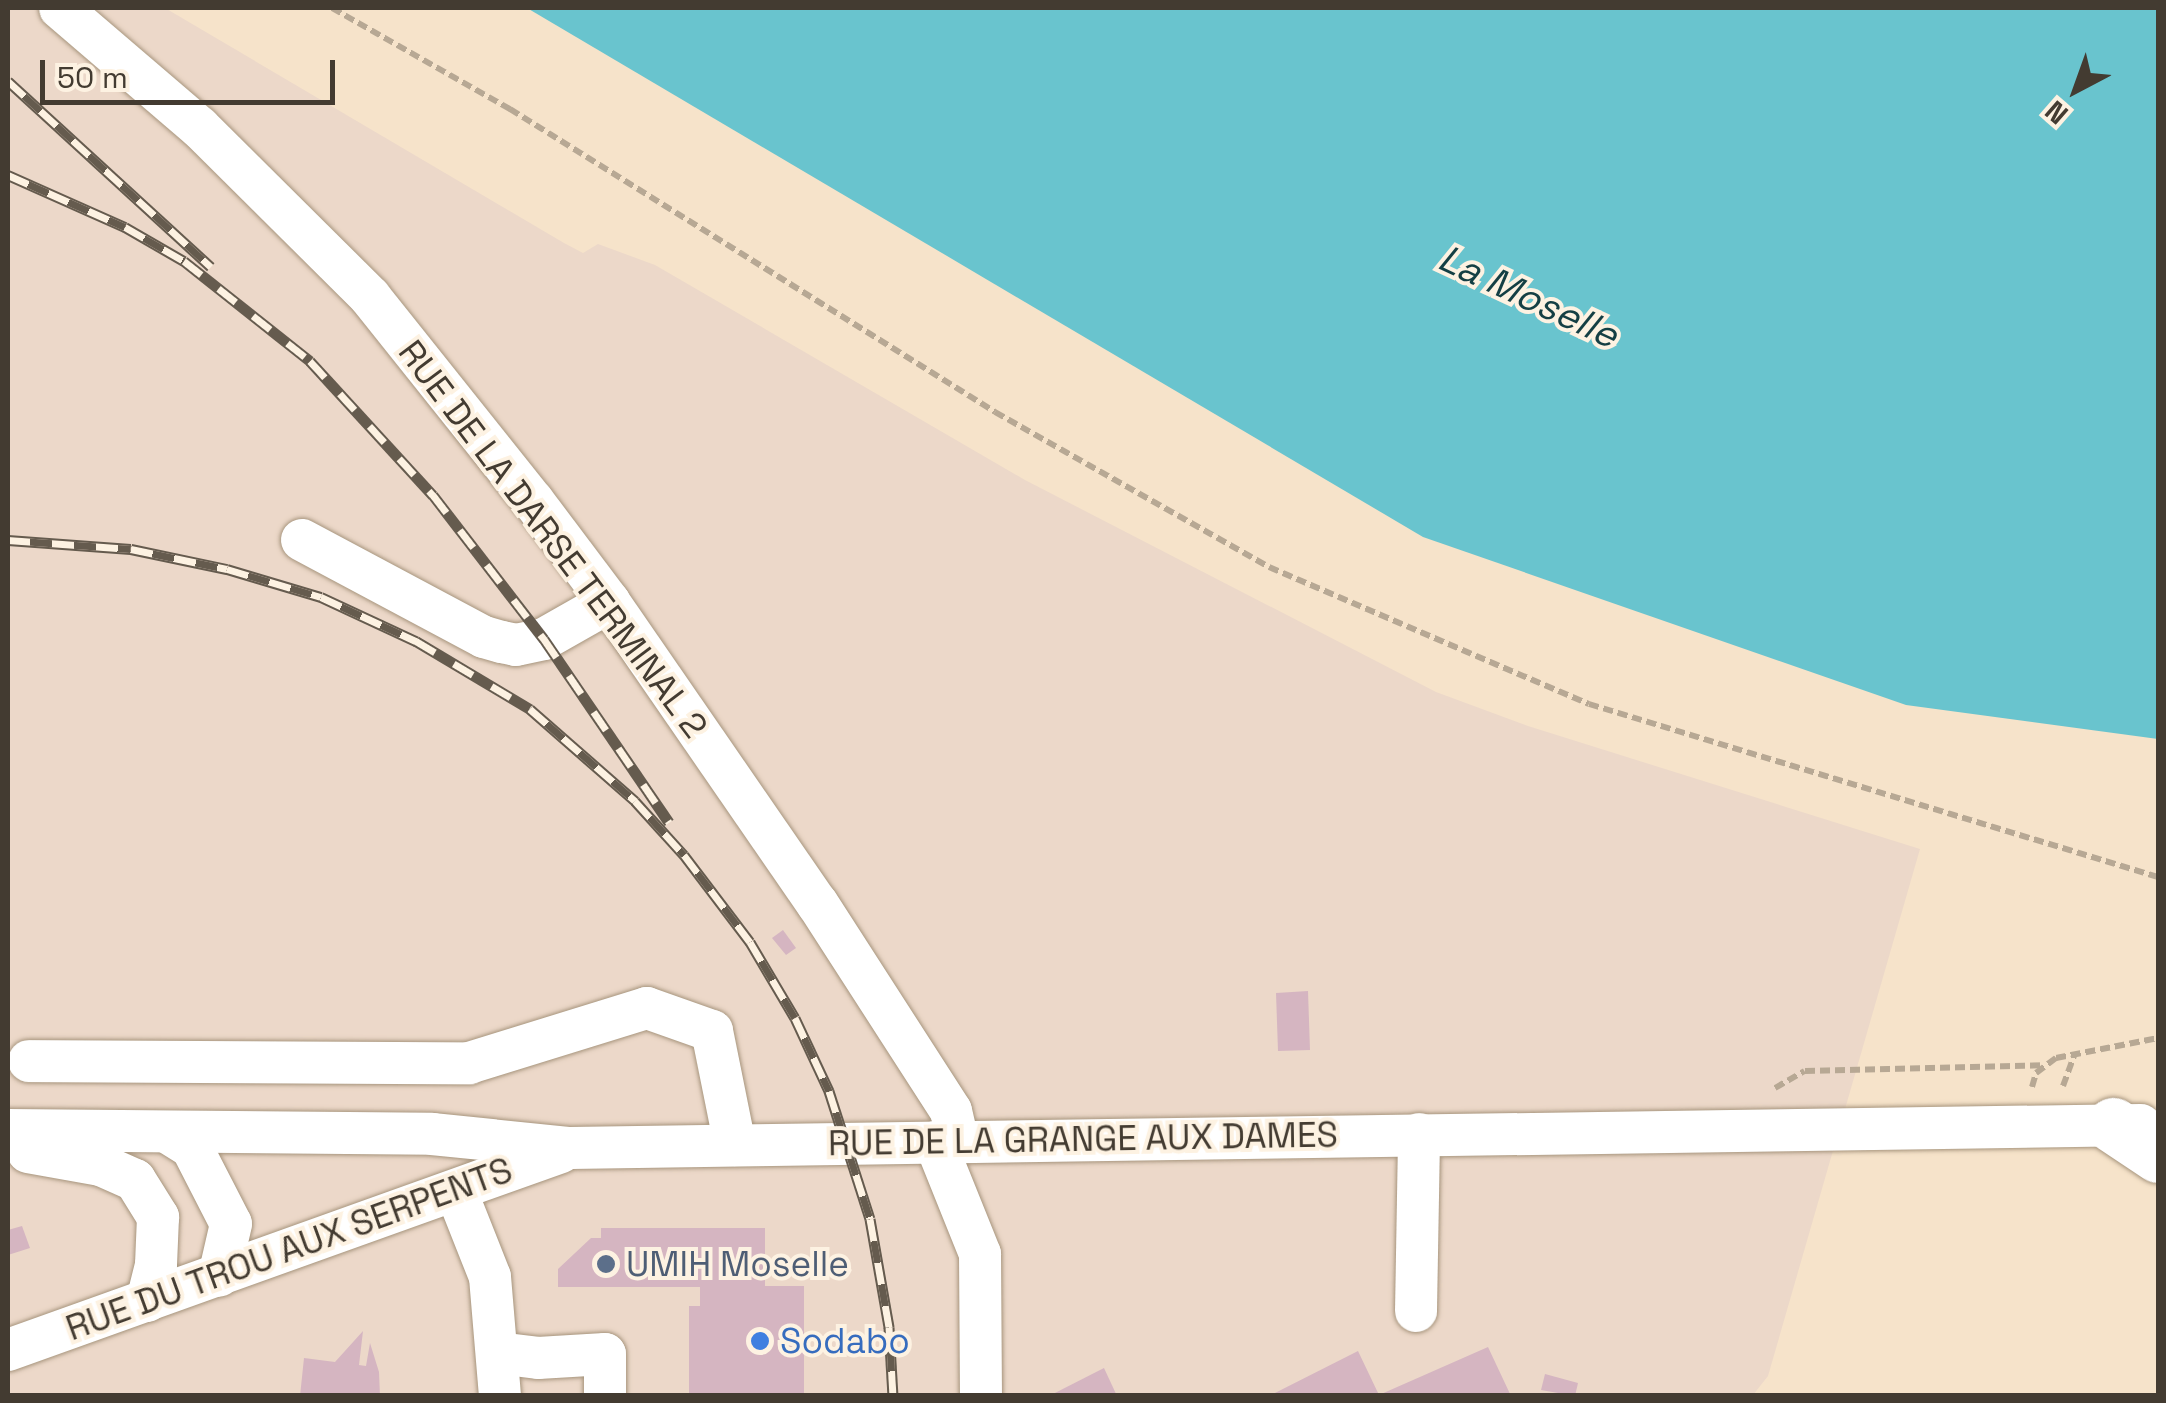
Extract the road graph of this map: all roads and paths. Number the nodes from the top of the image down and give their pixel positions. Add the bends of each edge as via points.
1 (60, 8) edge
2 (332, 8) edge
3 (302, 540) dead end
4 (609, 602) junction
5 (2158, 876) edge
6 (2158, 1038) edge
7 (2075, 1055) junction
8 (29, 1062) dead end
9 (2044, 1065) junction
10 (2046, 1112) junction
11 (2136, 1125) edge
12 (1752, 1129) junction
13 (10, 1132) edge
14 (170, 1134) junction
15 (1419, 1134) junction
16 (946, 1142) junction
17 (735, 1145) junction
18 (570, 1148) junction
19 (2158, 1154) edge
20 (456, 1191) junction
21 (218, 1276) junction
22 (147, 1301) junction
23 (1416, 1311) dead end
24 (8, 1350) edge
25 (498, 1354) junction
26 (500, 1396) edge
27 (606, 1396) edge
28 (980, 1396) edge

1 - 4 street, RUE DE LA DARSE TERMINAL 2 via 199,126 370,297
2 - 5 path via 510,109 995,412 1270,567 1589,704
3 - 4 street via 516,645 544,639
4 - 16 street, RUE DE LA DARSE TERMINAL 2 via 818,903 951,1111
6 - 7 path
7 - 9 path
7 - 10 path
8 - 17 street via 469,1063 648,1008 712,1030
9 - 10 path via 2031,1091
9 - 12 path via 1805,1071 1750,1102
10 - 11 street, RUE DE LA GRANGE AUX DAMES
10 - 12 street, RUE DE LA GRANGE AUX DAMES
11 - 19 highway
12 - 15 street, RUE DE LA GRANGE AUX DAMES
13 - 14 street, RUE DE LA GRANGE AUX DAMES
13 - 22 street via 135,1180 158,1217
14 - 18 street, RUE DE LA GRANGE AUX DAMES via 432,1134
14 - 21 street via 192,1148 232,1224
15 - 16 street, RUE DE LA GRANGE AUX DAMES
15 - 23 street
16 - 17 street, RUE DE LA GRANGE AUX DAMES
16 - 28 street, RUE DE LA DARSE TERMINAL 2 via 980,1254
17 - 18 street, RUE DE LA GRANGE AUX DAMES
18 - 20 street, RUE DU TROU AUX SERPENTS
20 - 21 street, RUE DU TROU AUX SERPENTS
20 - 25 street via 490,1277
21 - 22 street, RUE DU TROU AUX SERPENTS
22 - 24 street, RUE DU TROU AUX SERPENTS
25 - 26 street
25 - 27 street via 604,1354

